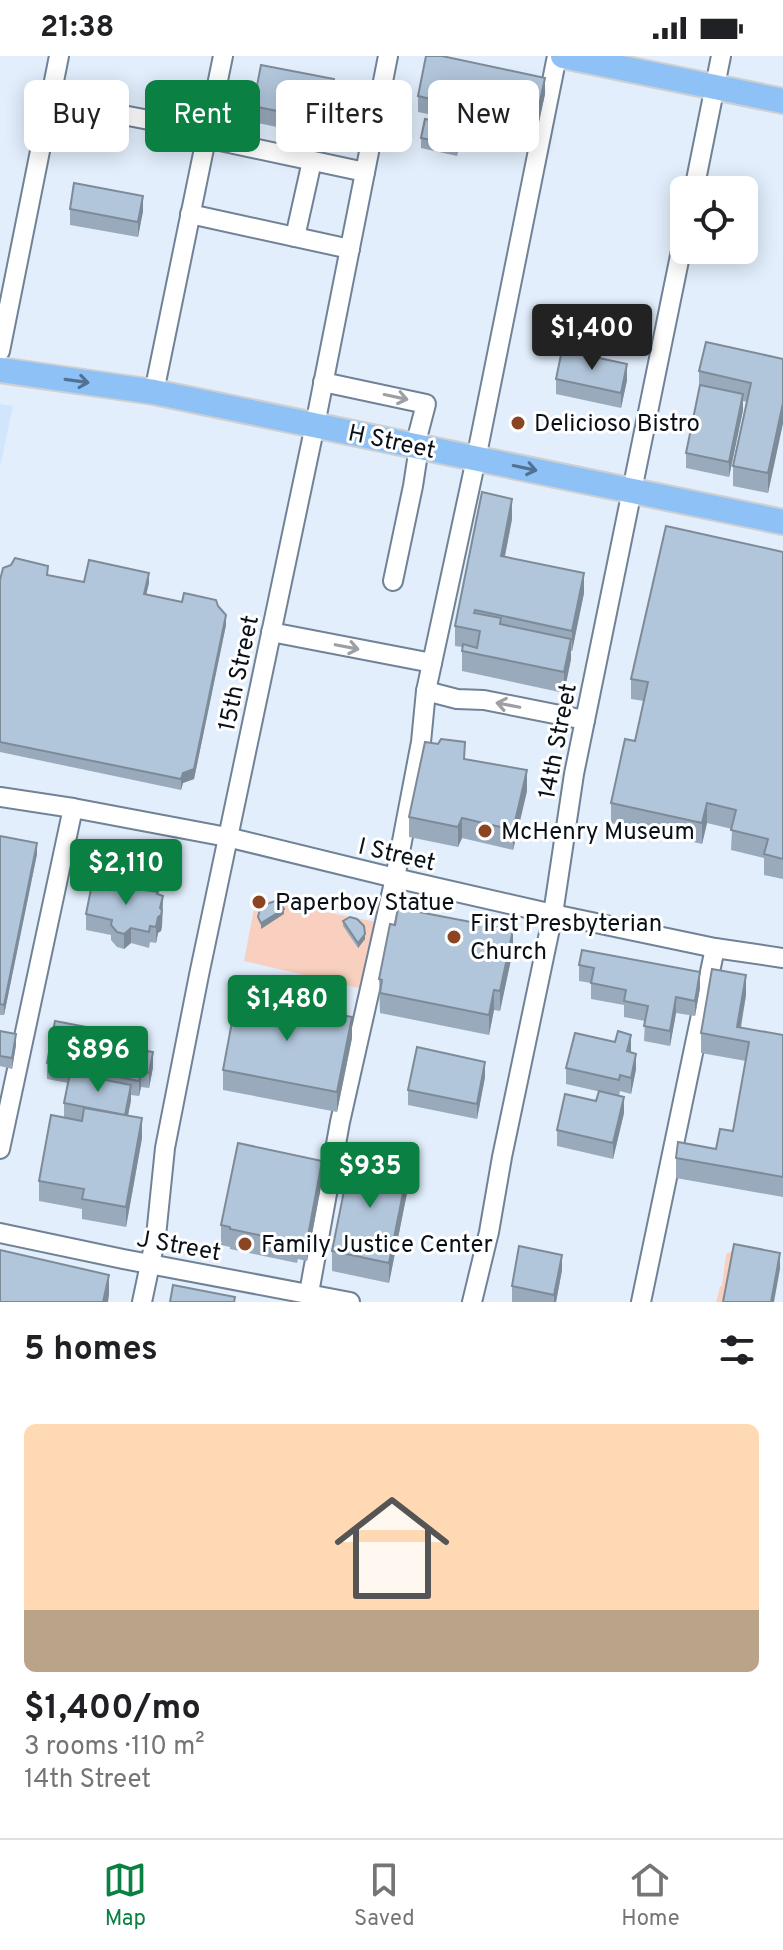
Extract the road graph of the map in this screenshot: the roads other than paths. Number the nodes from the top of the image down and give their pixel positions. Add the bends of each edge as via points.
1 (59, 56) edge
2 (223, 56) edge
3 (388, 56) edge
4 (560, 56) edge
5 (721, 56) edge
6 (54, 80) edge
7 (218, 80) edge
8 (715, 87) junction
9 (783, 101) edge
10 (260, 150) edge
11 (39, 152) edge
12 (203, 152) edge
13 (312, 161) junction
14 (365, 172) junction
15 (697, 176) edge
16 (190, 214) junction
17 (295, 237) junction
18 (350, 249) junction
19 (678, 264) edge
20 (0, 351) edge
21 (0, 370) edge
22 (323, 382) junction
23 (154, 392) junction
24 (315, 425) junction
25 (417, 446) junction
26 (476, 459) junction
27 (632, 491) junction
28 (783, 522) edge
29 (393, 581) dead end
30 (271, 632) junction
31 (432, 663) junction
32 (426, 691) junction
33 (585, 720) junction
34 (0, 797) edge
35 (73, 808) junction
36 (227, 837) junction
37 (395, 878) junction
38 (553, 914) junction
39 (715, 948) junction
40 (783, 958) edge
41 (0, 1149) edge
42 (0, 1233) edge
43 (149, 1264) junction
44 (304, 1296) edge
45 (142, 1302) edge
46 (350, 1302) edge
47 (472, 1302) edge
48 (641, 1302) edge

1 - 6 street
2 - 7 street
3 - 14 street, 15th Street
4 - 8 main road
4 - 26 street
5 - 8 street
8 - 9 main road
8 - 15 street
10 - 13 street
11 - 20 street
12 - 16 street
13 - 14 street
13 - 17 street
14 - 18 street, 15th Street
16 - 17 street
16 - 23 street
17 - 18 street
18 - 22 street, 15th Street
19 - 27 street, 14th Street
21 -> 23 main road, H Street
22 - 24 street, 15th Street
22 -> 25 street via 426,404
23 - 24 main road, H Street
24 - 25 main road, H Street
24 - 30 street, 15th Street
25 - 26 main road, H Street
25 - 29 street
26 -> 27 main road, H Street
26 - 31 street
27 - 28 main road, H Street
27 - 33 street, 14th Street
30 -> 31 street
30 - 36 street, 15th Street
31 - 32 street
33 -> 32 street
32 - 37 street
33 - 38 street, 14th Street
34 - 35 street, I Street
35 - 36 street, I Street
35 - 41 street
36 - 37 street, I Street
36 - 43 street, 15th Street via 165,1148
37 - 38 street, I Street
37 - 44 street
38 - 39 street, I Street
38 - 47 street, 14th Street
39 - 40 street, I Street
39 - 48 street
42 - 43 street, J Street
43 - 44 street, J Street
43 - 45 street, 15th Street
44 - 46 street, J Street

